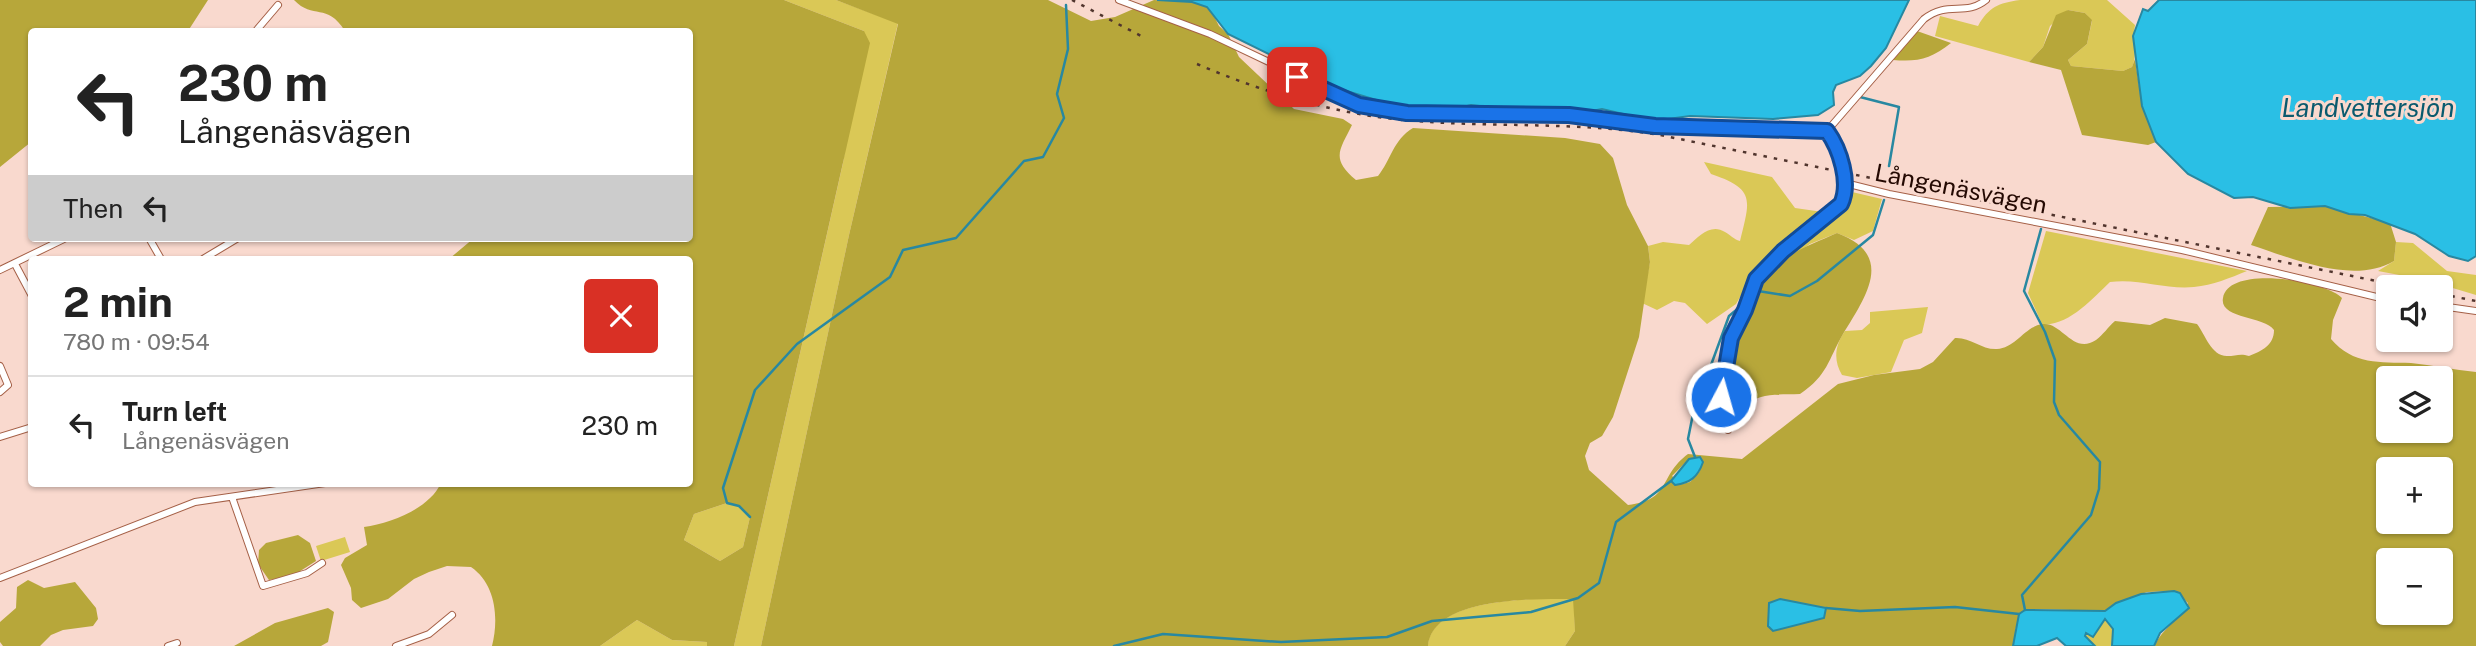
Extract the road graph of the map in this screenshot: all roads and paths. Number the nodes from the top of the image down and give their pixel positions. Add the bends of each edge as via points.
1 (1119, 0) edge
2 (1986, 0) edge
3 (278, 5) dead end
4 (258, 28) edge
5 (1827, 131) junction
6 (1845, 183) junction
7 (57, 242) edge
8 (231, 242) edge
9 (30, 256) edge
10 (208, 256) edge
11 (28, 257) edge
12 (15, 264) junction
13 (0, 270) edge
14 (28, 288) edge
15 (2376, 297) edge
16 (2453, 308) edge
17 (2476, 311) edge
18 (0, 366) edge
19 (0, 392) edge
20 (28, 428) edge
21 (1728, 429) dead end
22 (0, 437) edge
23 (298, 487) edge
24 (232, 497) junction
25 (322, 563) dead end
26 (0, 578) edge
27 (452, 615) dead end
28 (177, 643) dead end
29 (168, 646) edge
30 (396, 646) edge

1 - 5 street via 1210,34 1359,105 1407,113 1569,115 1655,126
2 - 5 street via 1973,8 1942,7 1924,19
3 - 4 street
5 - 6 street, Långenäsvägen
6 - 15 street, Långenäsvägen via 2182,250
6 - 21 street via 1841,204 1783,251 1751,287 1731,338 1722,379
7 - 9 street
8 - 10 street
11 - 12 street
12 - 13 street
12 - 14 street
16 - 17 street
18 - 19 street via 8,385
20 - 22 street
23 - 24 street
24 - 25 street via 263,586 307,573
24 - 26 street via 186,505
27 - 30 street via 429,634
28 - 29 street

